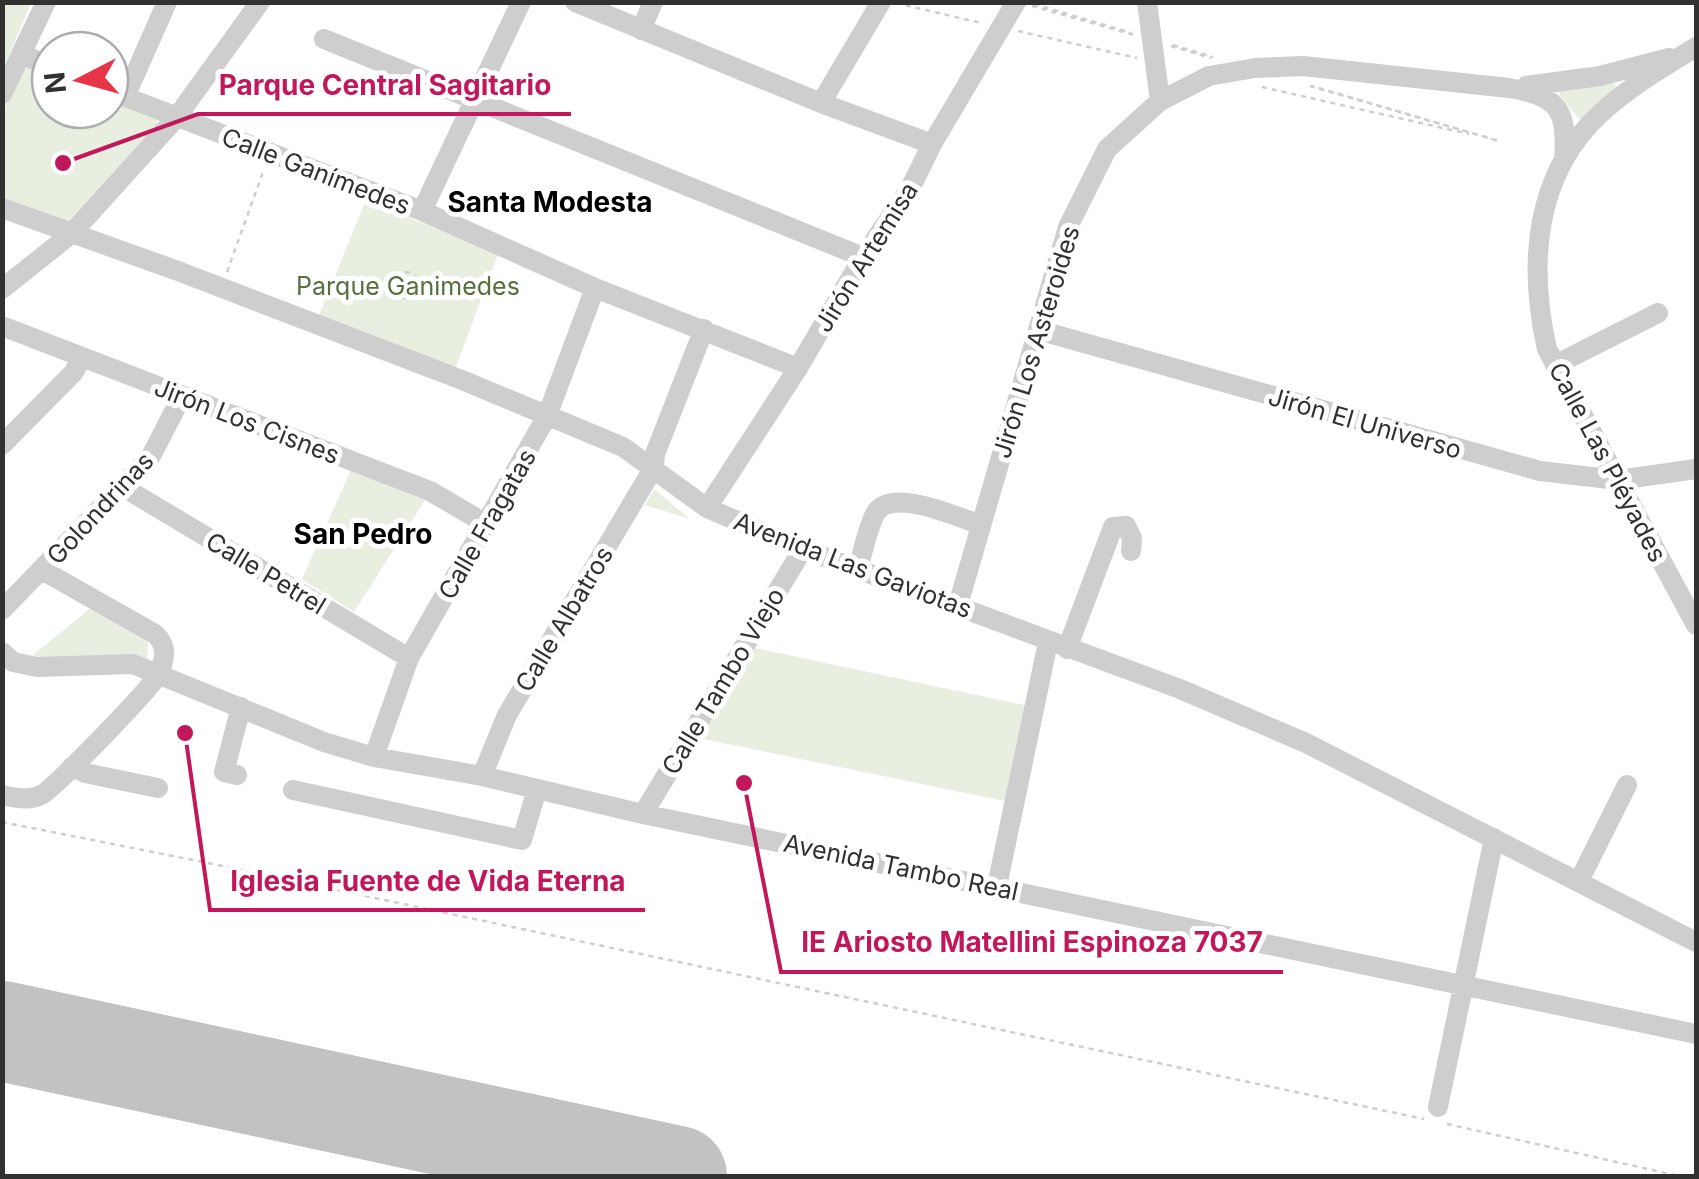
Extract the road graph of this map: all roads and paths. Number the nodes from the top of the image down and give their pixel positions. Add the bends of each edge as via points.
1 (46, 2) edge
2 (167, 2) edge
3 (260, 2) edge
4 (521, 2) edge
5 (574, 2) edge
6 (653, 2) edge
7 (1016, 2) edge
8 (1147, 2) edge
9 (880, 3) edge
10 (641, 30) junction
11 (324, 40) dead end
12 (1691, 50) edge
13 (21, 54) junction
14 (30, 58) edge
15 (130, 70) edge
16 (1509, 88) junction
17 (2, 94) edge
18 (130, 99) edge
19 (472, 101) junction
20 (1160, 101) junction
21 (820, 102) junction
22 (176, 118) junction
23 (932, 144) junction
24 (269, 153) junction
25 (1564, 159) junction
26 (2, 208) edge
27 (422, 211) junction
28 (71, 234) junction
29 (863, 257) junction
30 (222, 288) junction
31 (595, 288) junction
32 (2, 289) edge
33 (418, 290) joint
34 (1658, 313) dead end
35 (2, 326) edge
36 (704, 329) junction
37 (1038, 330) junction
38 (81, 358) junction
39 (1555, 366) junction
40 (798, 368) junction
41 (182, 396) junction
42 (547, 416) junction
43 (2, 445) edge
44 (654, 466) junction
45 (1696, 469) edge
46 (1618, 480) junction
47 (123, 487) junction
48 (708, 508) junction
49 (488, 525) junction
50 (981, 525) junction
51 (803, 549) junction
52 (1131, 551) dead end
53 (858, 568) junction
54 (42, 570) junction
55 (958, 605) junction
56 (2, 610) edge
57 (1696, 626) edge
58 (1057, 646) junction
59 (410, 658) junction
60 (6, 663) edge
61 (158, 672) junction
62 (240, 707) junction
63 (374, 757) junction
64 (72, 767) junction
65 (237, 775) dead end
66 (482, 776) junction
67 (1626, 785) dead end
68 (158, 788) dead end
69 (536, 789) junction
70 (293, 790) dead end
71 (2, 795) edge
72 (642, 814) junction
73 (2, 822) edge
74 (1494, 838) junction
75 (1579, 881) junction
76 (997, 886) junction
77 (1696, 942) edge
78 (1461, 985) junction
79 (1696, 1034) edge
80 (1438, 1107) dead end
81 (1680, 1176) edge

1 - 13 street
2 - 15 street
3 - 22 street
4 - 19 street
5 - 10 street
6 - 10 street
7 - 23 street, Jirón Artemisa
8 - 20 street
9 - 21 street
10 - 21 street
11 - 19 street
12 - 16 street, Calle Las Pléyades via 1600,76
12 - 25 street, Calle Las Pléyades via 1602,112
13 - 14 street
13 - 17 street
16 - 20 street, Jirón Los Asteroides via 1303,66 1208,76
16 - 25 street via 1540,93 1554,105 1566,132
18 - 22 street, Calle Ganímedes
19 - 27 street
19 - 29 street
20 - 37 street, Jirón Los Asteroides via 1107,148 1068,227
21 - 23 street
22 - 24 street, Calle Ganímedes
22 - 28 street
23 - 29 street, Jirón Artemisa
24 - 27 street, Calle Ganímedes
24 - 30 path
25 - 39 street, Calle Las Pléyades via 1543,219 1535,272 1538,312
26 - 28 street, Avenida Las Gaviotas
27 - 31 street, Calle Ganímedes
28 - 30 street, Avenida Las Gaviotas
28 - 32 street
29 - 40 street, Jirón Artemisa
30 - 42 street, Avenida Las Gaviotas
31 - 36 street, Calle Ganímedes
31 - 42 street, Calle Fragatas
33 - 33 path via 403,298 392,282 410,273
34 - 39 street
35 - 38 street, Jirón Los Cisnes
36 - 40 street, Calle Ganímedes
36 - 44 street, Calle Albatros
37 - 46 street, Jirón El Universo via 1513,465
37 - 50 street, Jirón Los Asteroides
38 - 41 street, Jirón Los Cisnes
38 - 43 street
39 - 46 street, Calle Las Pléyades
40 - 48 street, Jirón Artemisa
41 - 47 street, Golondrinas via 151,456
41 - 49 street, Jirón Los Cisnes via 430,491
42 - 44 street, Avenida Las Gaviotas
42 - 49 street, Calle Fragatas
44 - 48 street, Avenida Las Gaviotas
44 - 66 street, Calle Albatros via 507,716
45 - 46 street, Jirón El Universo
46 - 57 street, Calle Las Pléyades
47 - 54 street, Golondrinas
47 - 59 street, Calle Petrel
48 - 51 street, Avenida Las Gaviotas
49 - 59 street, Calle Fragatas
50 - 53 street via 916,504 885,503
50 - 55 street, Jirón Los Asteroides
51 - 53 street, Avenida Las Gaviotas
51 - 72 street, Calle Tambo Viejo
52 - 58 street via 1126,526 1113,527
53 - 55 street, Avenida Las Gaviotas
54 - 56 street, Golondrinas
54 - 61 street via 155,634 166,651
55 - 58 street, Avenida Las Gaviotas
58 - 74 street, Avenida Las Gaviotas via 1306,743
58 - 76 street
59 - 63 street, Calle Fragatas
60 - 61 street, Avenida Tambo Real via 126,663
61 - 62 street, Avenida Tambo Real
61 - 64 street
62 - 63 street, Avenida Tambo Real
62 - 65 street via 224,772
63 - 66 street, Avenida Tambo Real
64 - 68 street
64 - 71 street via 35,797
66 - 69 street, Avenida Tambo Real
67 - 75 street
69 - 70 street via 522,840
69 - 72 street, Avenida Tambo Real
72 - 76 street, Avenida Tambo Real
73 - 81 path
74 - 75 street, Avenida Las Gaviotas
74 - 78 street
75 - 77 street, Avenida Las Gaviotas
76 - 78 street, Avenida Tambo Real
78 - 79 street, Avenida Tambo Real
78 - 80 street

